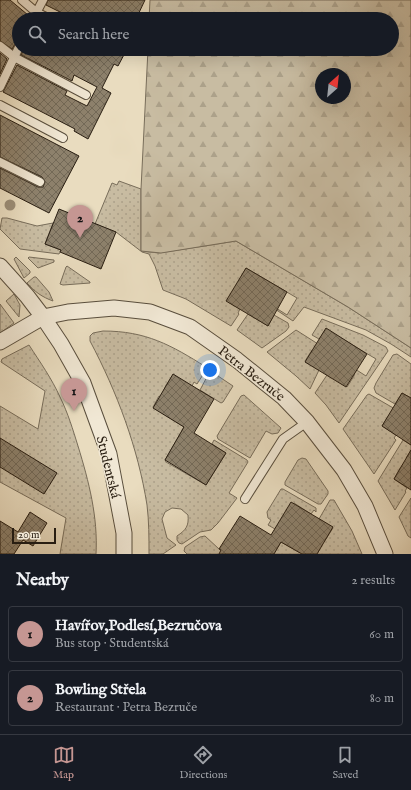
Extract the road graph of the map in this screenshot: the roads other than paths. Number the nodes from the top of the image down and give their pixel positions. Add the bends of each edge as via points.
1 (22, 0) edge
2 (43, 0) edge
3 (32, 12) edge
4 (36, 12) edge
5 (0, 46) edge
6 (12, 55) edge
7 (14, 57) joint
8 (0, 87) edge
9 (86, 95) dead end
10 (0, 105) edge
11 (63, 138) dead end
12 (0, 162) edge
13 (40, 182) dead end
14 (0, 266) edge
15 (43, 317) junction
16 (0, 342) edge
17 (307, 422) junction
18 (245, 499) dead end
19 (124, 554) edge
20 (385, 554) edge

1 - 3 lane
2 - 4 lane
5 - 6 lane
7 - 8 lane
7 - 9 lane
10 - 11 lane
12 - 13 lane
14 - 15 street, Studentská
15 - 16 street, Petra Bezruče
15 - 17 street, Petra Bezruče via 114,308 150,312 190,327 284,398
15 - 19 street, Studentská via 83,383 109,454 124,533
17 - 18 lane via 282,439
17 - 20 street, Petra Bezruče via 347,476 365,506

